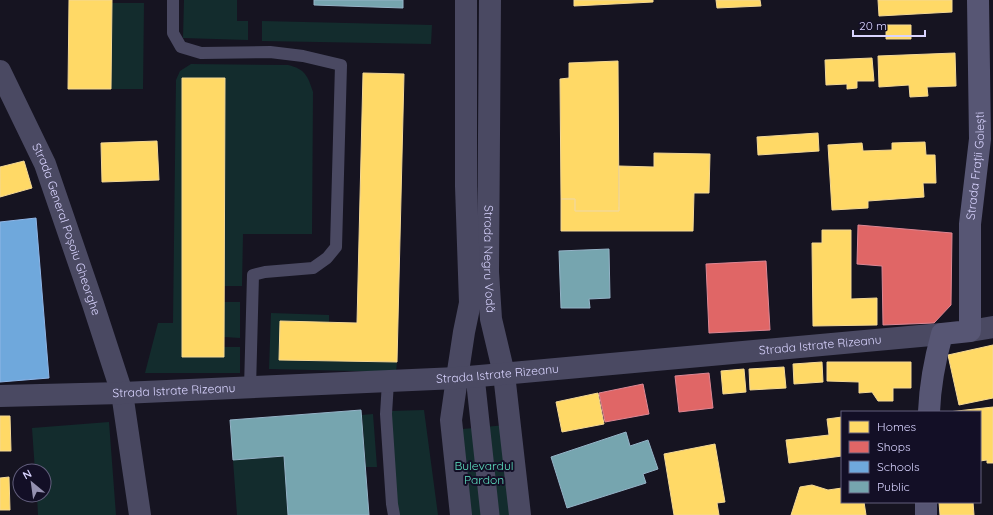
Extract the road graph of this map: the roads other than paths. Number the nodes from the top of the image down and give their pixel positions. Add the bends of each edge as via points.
1 (173, 0) edge
2 (466, 0) edge
3 (490, 0) edge
4 (978, 0) edge
5 (0, 71) edge
6 (993, 327) edge
7 (970, 331) junction
8 (942, 334) junction
9 (504, 374) junction
10 (466, 377) junction
11 (388, 382) junction
12 (250, 388) junction
13 (122, 393) junction
14 (0, 396) edge
15 (929, 411) edge
16 (926, 503) edge
17 (140, 515) edge
18 (394, 515) edge
19 (461, 515) edge
20 (490, 515) edge
21 (520, 515) edge
22 (926, 515) edge

1 - 12 lane via 173,32 181,47 201,53 290,54 341,65 336,247 327,258 313,268 253,275
2 - 10 street, Strada Negru Vodă via 466,186 470,303 464,332
3 - 9 street, Strada Negru Vodă via 488,272 492,319
4 - 7 main road, Strada Frații Golești via 980,139 970,224
5 - 13 street, Strada General Poșoiu Gheorghe via 45,164
6 - 7 street, Strada Istrate Rizeanu
7 - 8 main road, Strada Istrate Rizeanu
8 - 9 street, Strada Istrate Rizeanu
8 - 15 main road via 937,351
9 - 10 street, Strada Istrate Rizeanu
9 - 21 street, Strada Negru Vodă
10 - 11 street, Strada Istrate Rizeanu
10 - 19 street, Strada Negru Vodă via 451,420
10 - 20 street
11 - 12 street, Strada Istrate Rizeanu
11 - 18 lane via 386,414
12 - 13 street, Strada Istrate Rizeanu
13 - 14 street, Strada Istrate Rizeanu
13 - 17 street, Strada General Poșoiu Gheorghe
16 - 22 main road

